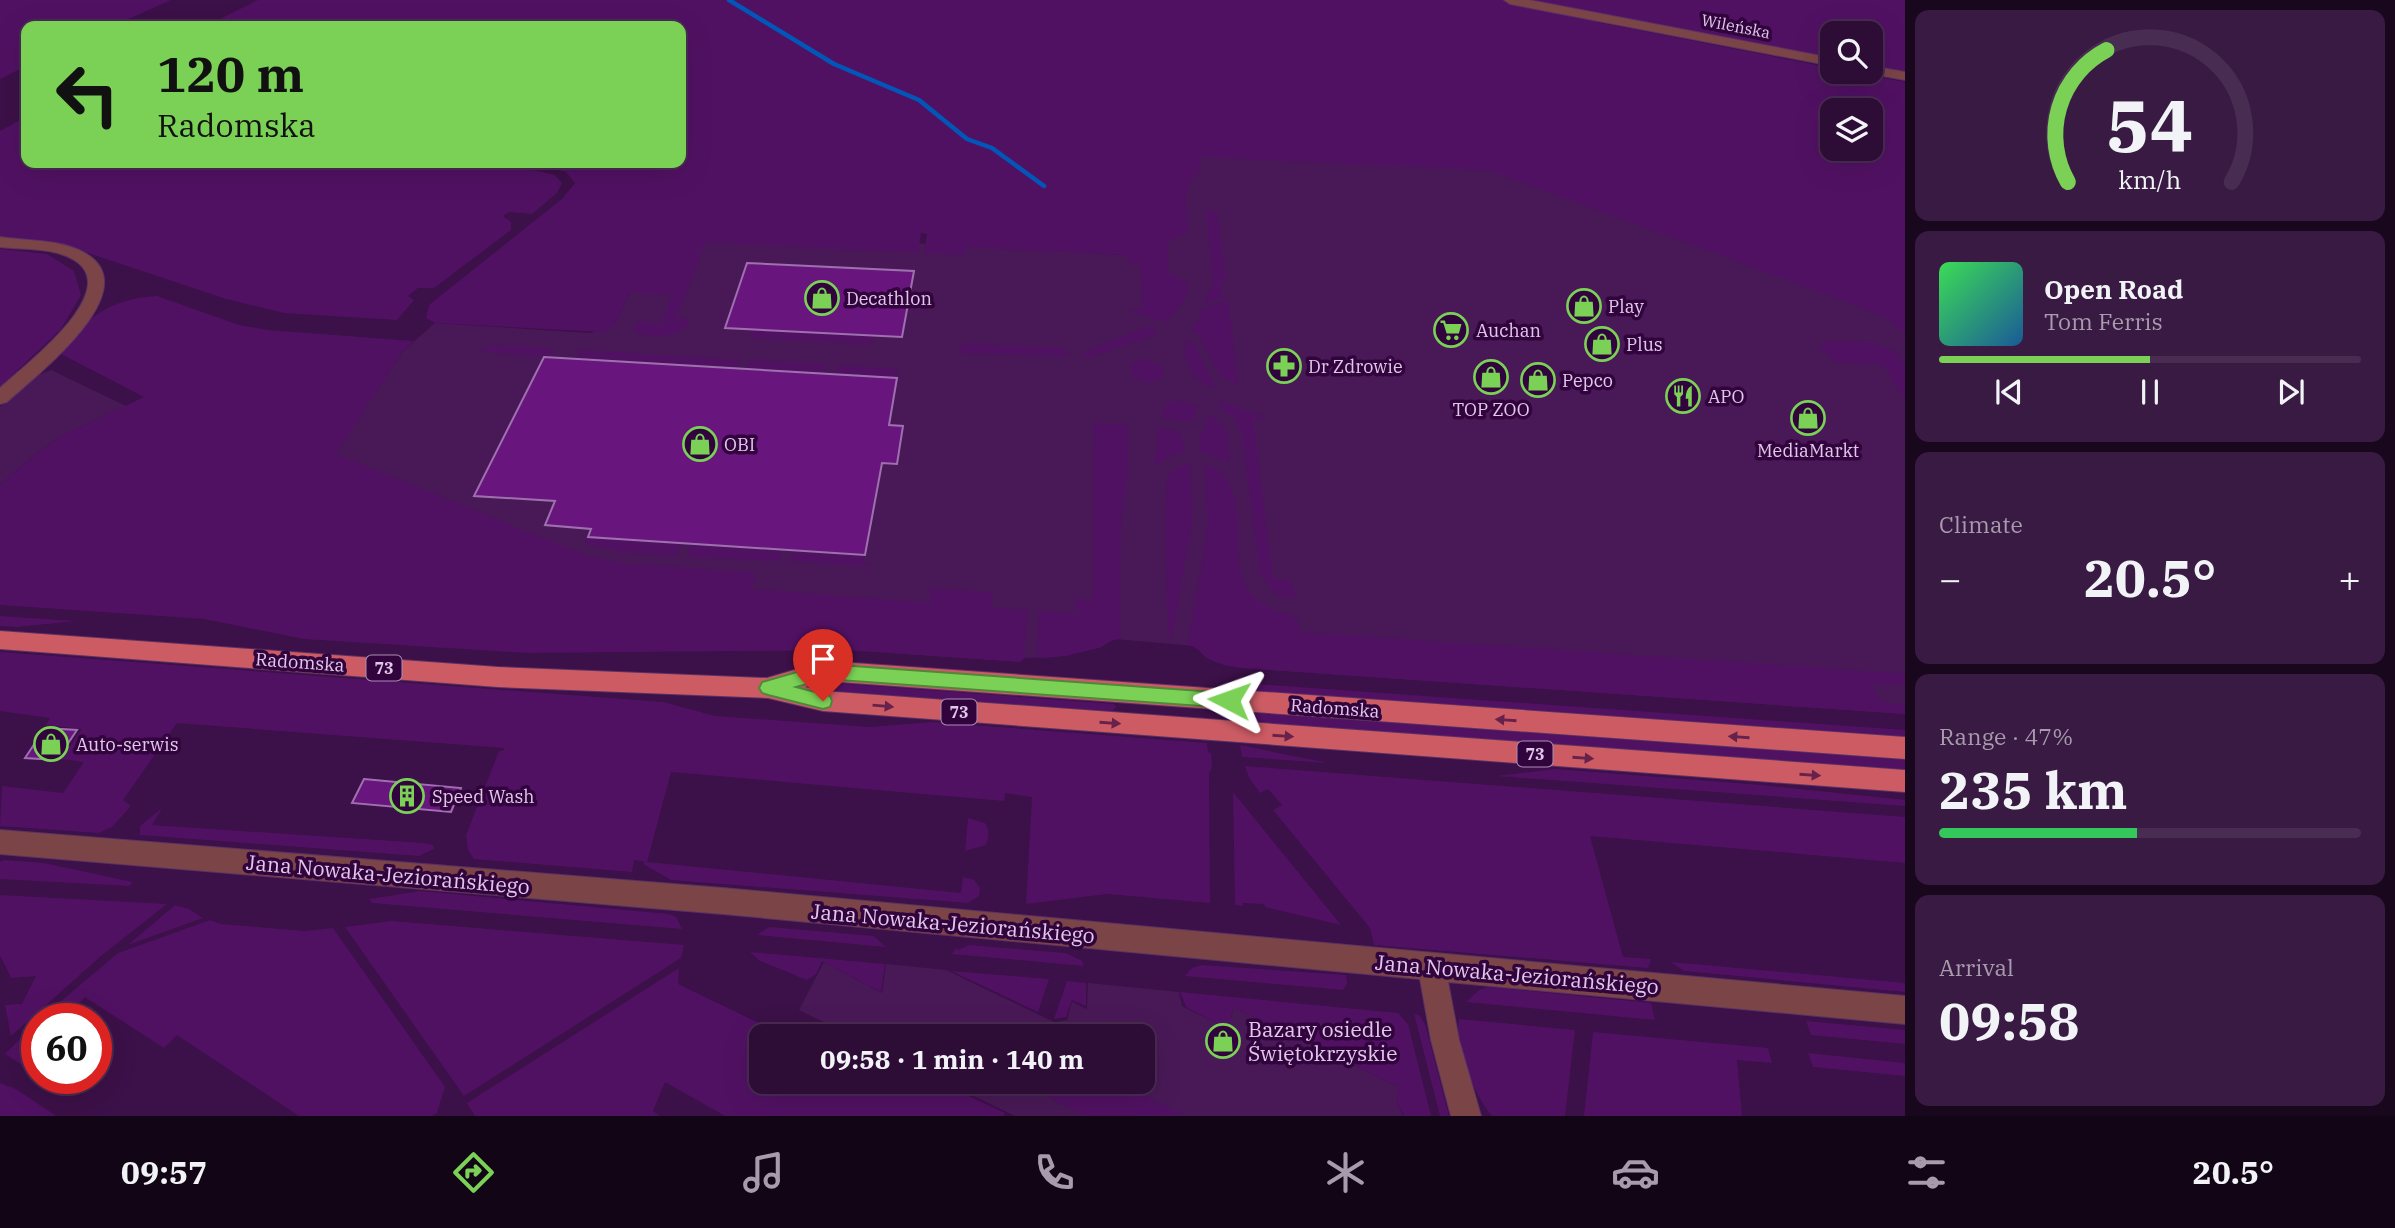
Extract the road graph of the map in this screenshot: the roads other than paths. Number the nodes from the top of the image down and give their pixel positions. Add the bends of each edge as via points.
1 (1510, 0) edge
2 (1820, 60) edge
3 (1883, 72) edge
4 (1905, 76) edge
5 (0, 242) edge
6 (0, 398) edge
7 (0, 640) edge
8 (768, 688) junction
9 (1905, 748) edge
10 (1905, 781) edge
11 (0, 842) edge
12 (1431, 965) junction
13 (1905, 1010) edge
14 (1466, 1116) edge

1 - 2 street, Wileńska
3 - 4 street
5 - 6 street via 80,257 93,268 97,284 88,309
7 - 8 main road, Radomska / 73 via 499,677
9 -> 8 main road, Radomska / 73 via 825,671
8 -> 10 main road, Radomska / 73 via 848,704
11 - 12 street, Jana Nowaka-Jeziorańskiego
12 - 13 street, Jana Nowaka-Jeziorańskiego
12 - 14 street

